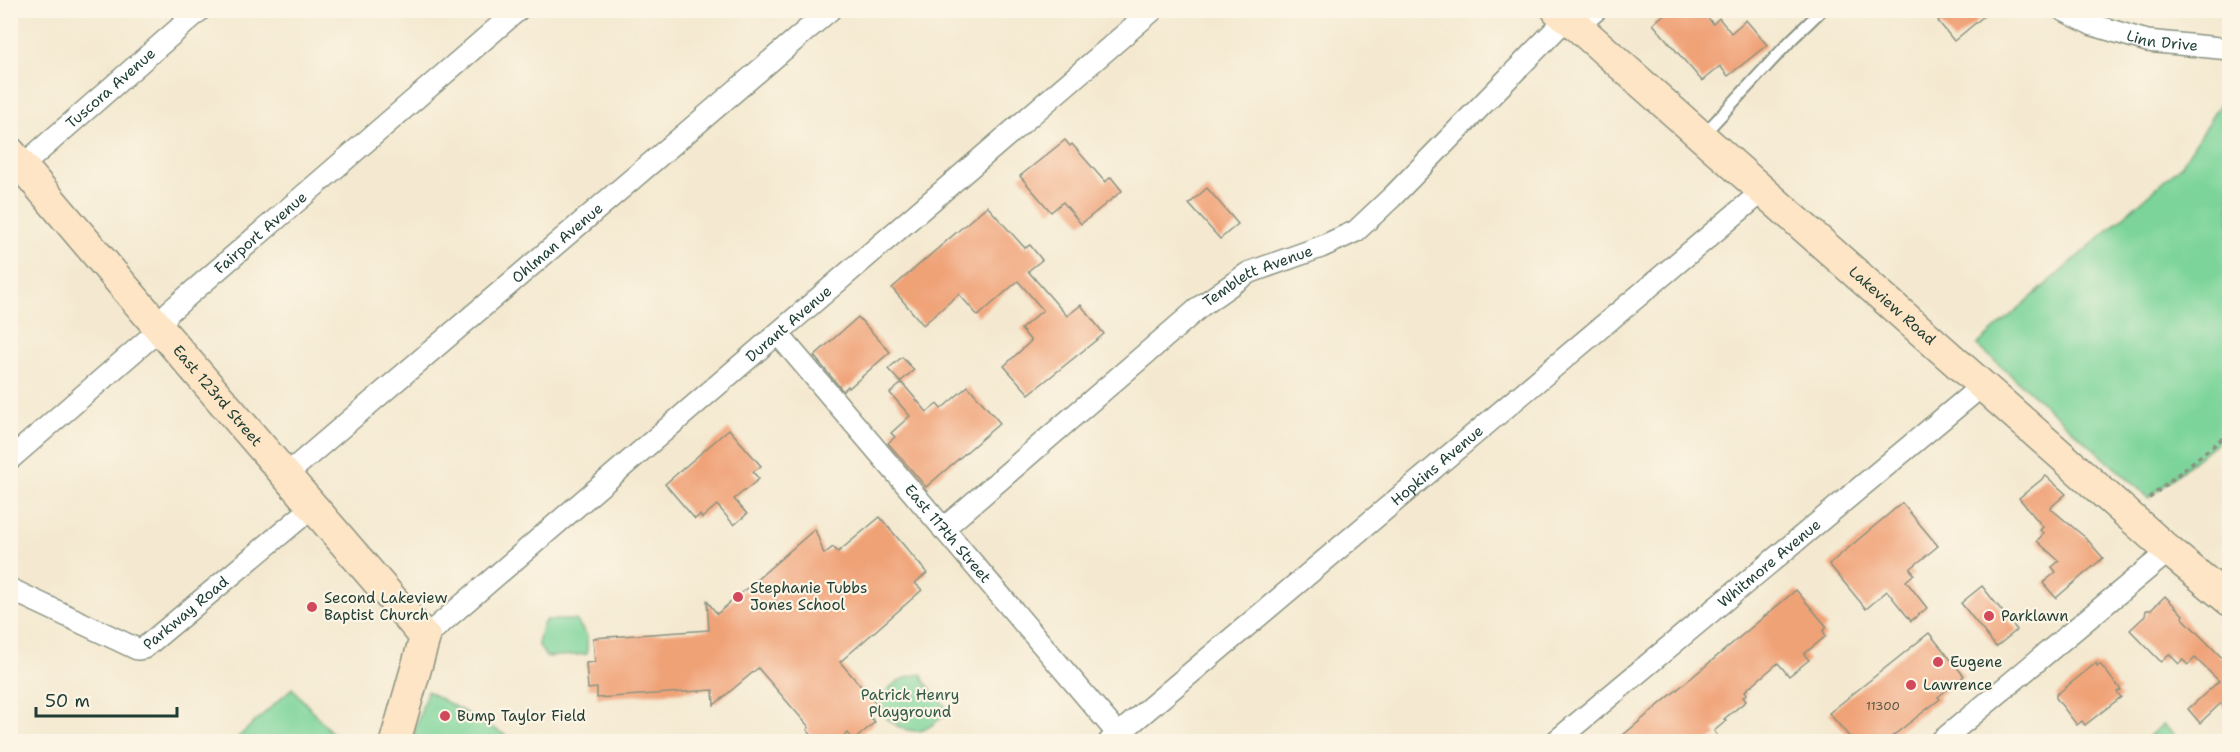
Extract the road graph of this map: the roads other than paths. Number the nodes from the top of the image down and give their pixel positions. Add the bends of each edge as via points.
1 (200, 10) edge
2 (518, 10) edge
3 (830, 10) edge
4 (1153, 10) edge
5 (1822, 10) edge
6 (2063, 10) edge
7 (1574, 17) edge
8 (2229, 50) edge
9 (1702, 136) junction
10 (16, 159) edge
11 (1764, 190) junction
12 (160, 329) junction
13 (778, 334) junction
14 (1983, 385) junction
15 (10, 459) edge
16 (286, 475) junction
17 (314, 506) junction
18 (943, 529) junction
19 (2169, 551) junction
20 (10, 590) edge
21 (2229, 601) edge
22 (425, 637) junction
23 (1113, 738) edge
24 (395, 741) edge
25 (1555, 741) edge
26 (1940, 741) edge

1 - 10 street, Tuscora Avenue
2 - 12 street, Fairport Avenue via 169,312
3 - 16 street, Ohlman Avenue
4 - 13 street, Durant Avenue
5 - 9 lane
6 - 8 street, Linn Drive via 2092,25 2147,41
7 - 9 street, Lakeview Road
7 - 18 street, Temblett Avenue via 1356,231 1248,273 1201,306
9 - 11 street, Lakeview Road
10 - 12 street, East 123rd Street
11 - 14 street, Lakeview Road
11 - 23 street, Hopkins Avenue
12 - 15 street, Fairport Avenue
12 - 16 street, East 123rd Street
13 - 18 street, East 117th Street
13 - 22 street, Durant Avenue
14 - 19 street, Lakeview Road
14 - 25 street, Whitmore Avenue
16 - 17 street, East 123rd Street
17 - 20 street, Parkway Road via 144,648 137,649
17 - 22 street, East 123rd Street
18 - 23 street, East 117th Street
19 - 21 street, Lakeview Road
19 - 26 street
22 - 24 street

